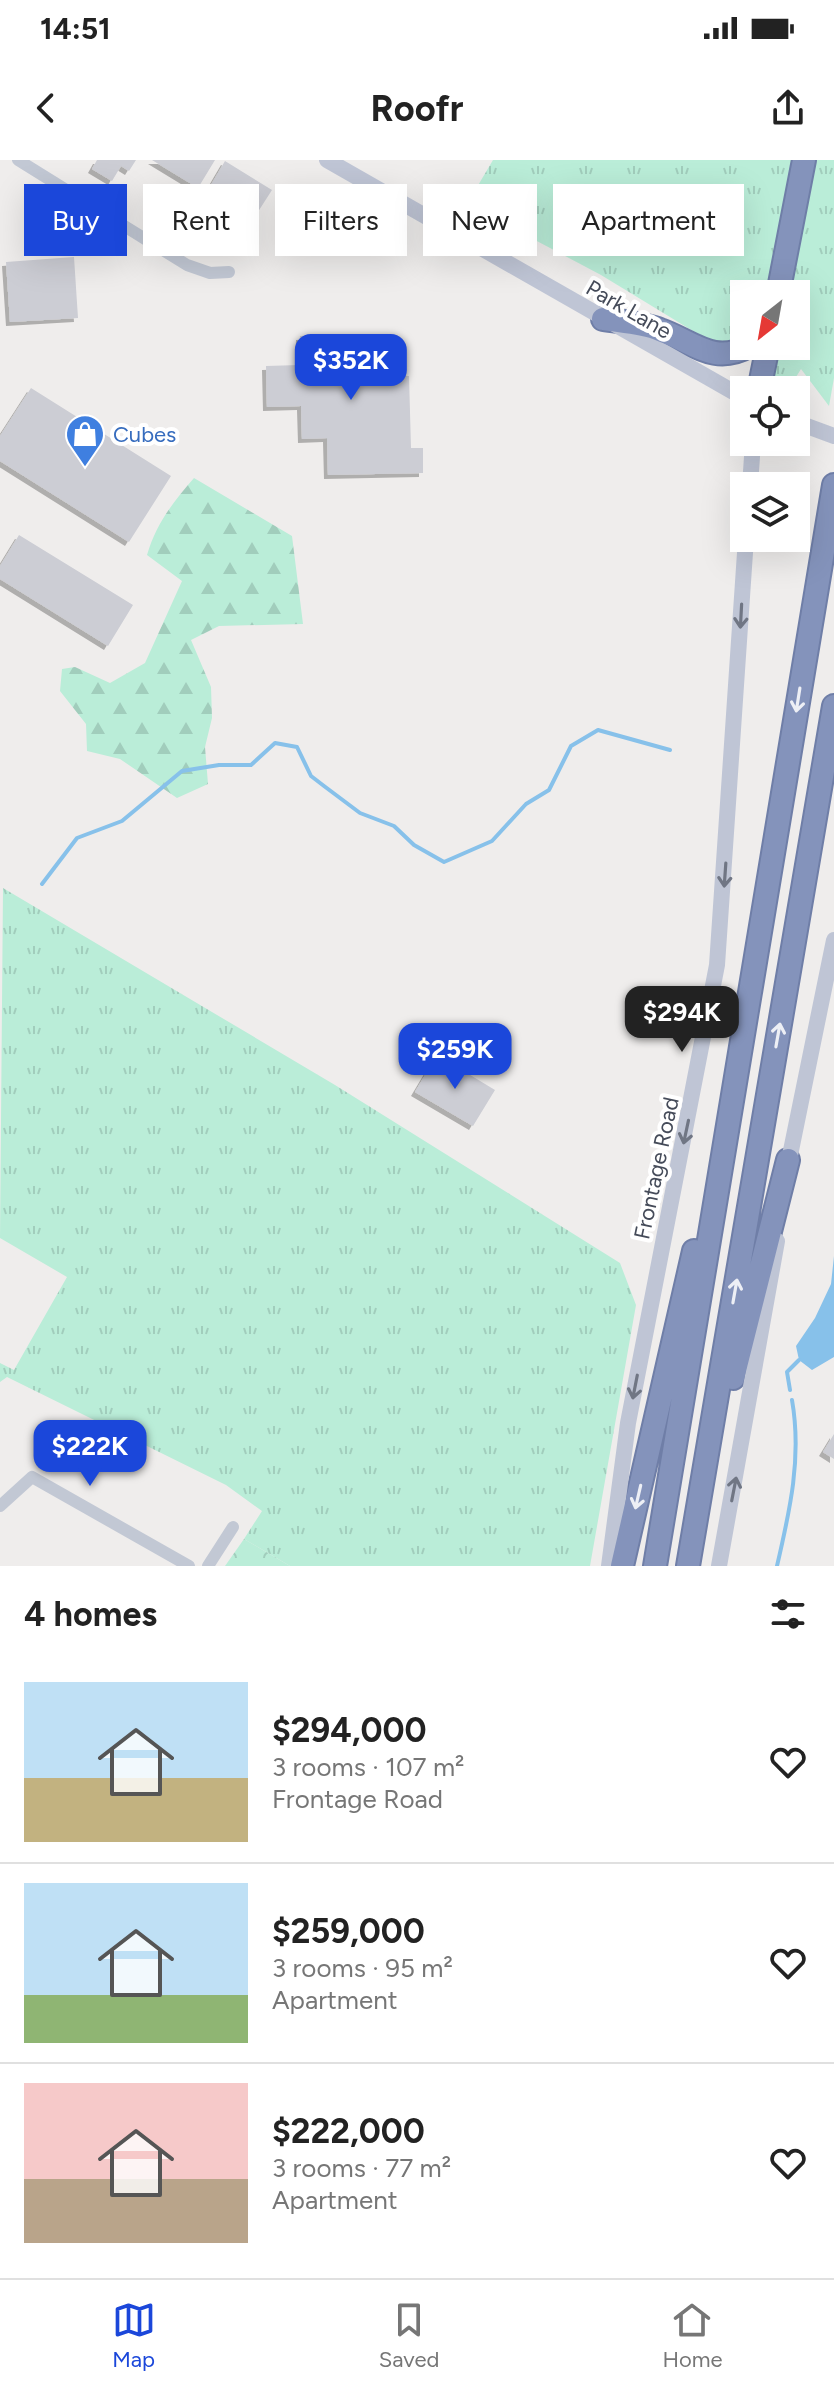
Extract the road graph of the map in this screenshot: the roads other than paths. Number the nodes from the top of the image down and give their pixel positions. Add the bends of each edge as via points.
1 (18, 160) edge
2 (327, 160) edge
3 (804, 160) edge
4 (229, 272) dead end
5 (781, 280) edge
6 (603, 319) junction
7 (730, 354) edge
8 (730, 390) edge
9 (810, 427) edge
10 (834, 436) edge
11 (834, 485) edge
12 (745, 552) edge
13 (834, 706) edge
14 (834, 940) edge
15 (743, 1039) junction
16 (788, 1160) junction
17 (0, 1506) edge
18 (233, 1527) dead end
19 (694, 1534) junction
20 (189, 1566) edge
21 (208, 1566) edge
22 (609, 1566) edge
23 (622, 1566) edge
24 (655, 1566) edge
25 (688, 1566) edge
26 (719, 1566) edge

1 - 4 street via 187,265 210,273
2 - 6 main road, Park Lane
3 - 5 highway
6 - 7 highway via 660,330 693,349
6 - 8 main road, Park Lane
9 - 10 main road
11 -> 15 highway
12 -> 22 main road, Frontage Road via 717,965 628,1423
19 -> 13 highway
14 - 16 main road
15 -> 23 highway
15 - 24 highway
16 - 19 highway
26 -> 16 main road via 765,1323
17 - 20 street via 32,1477
18 - 21 street
19 - 25 highway

